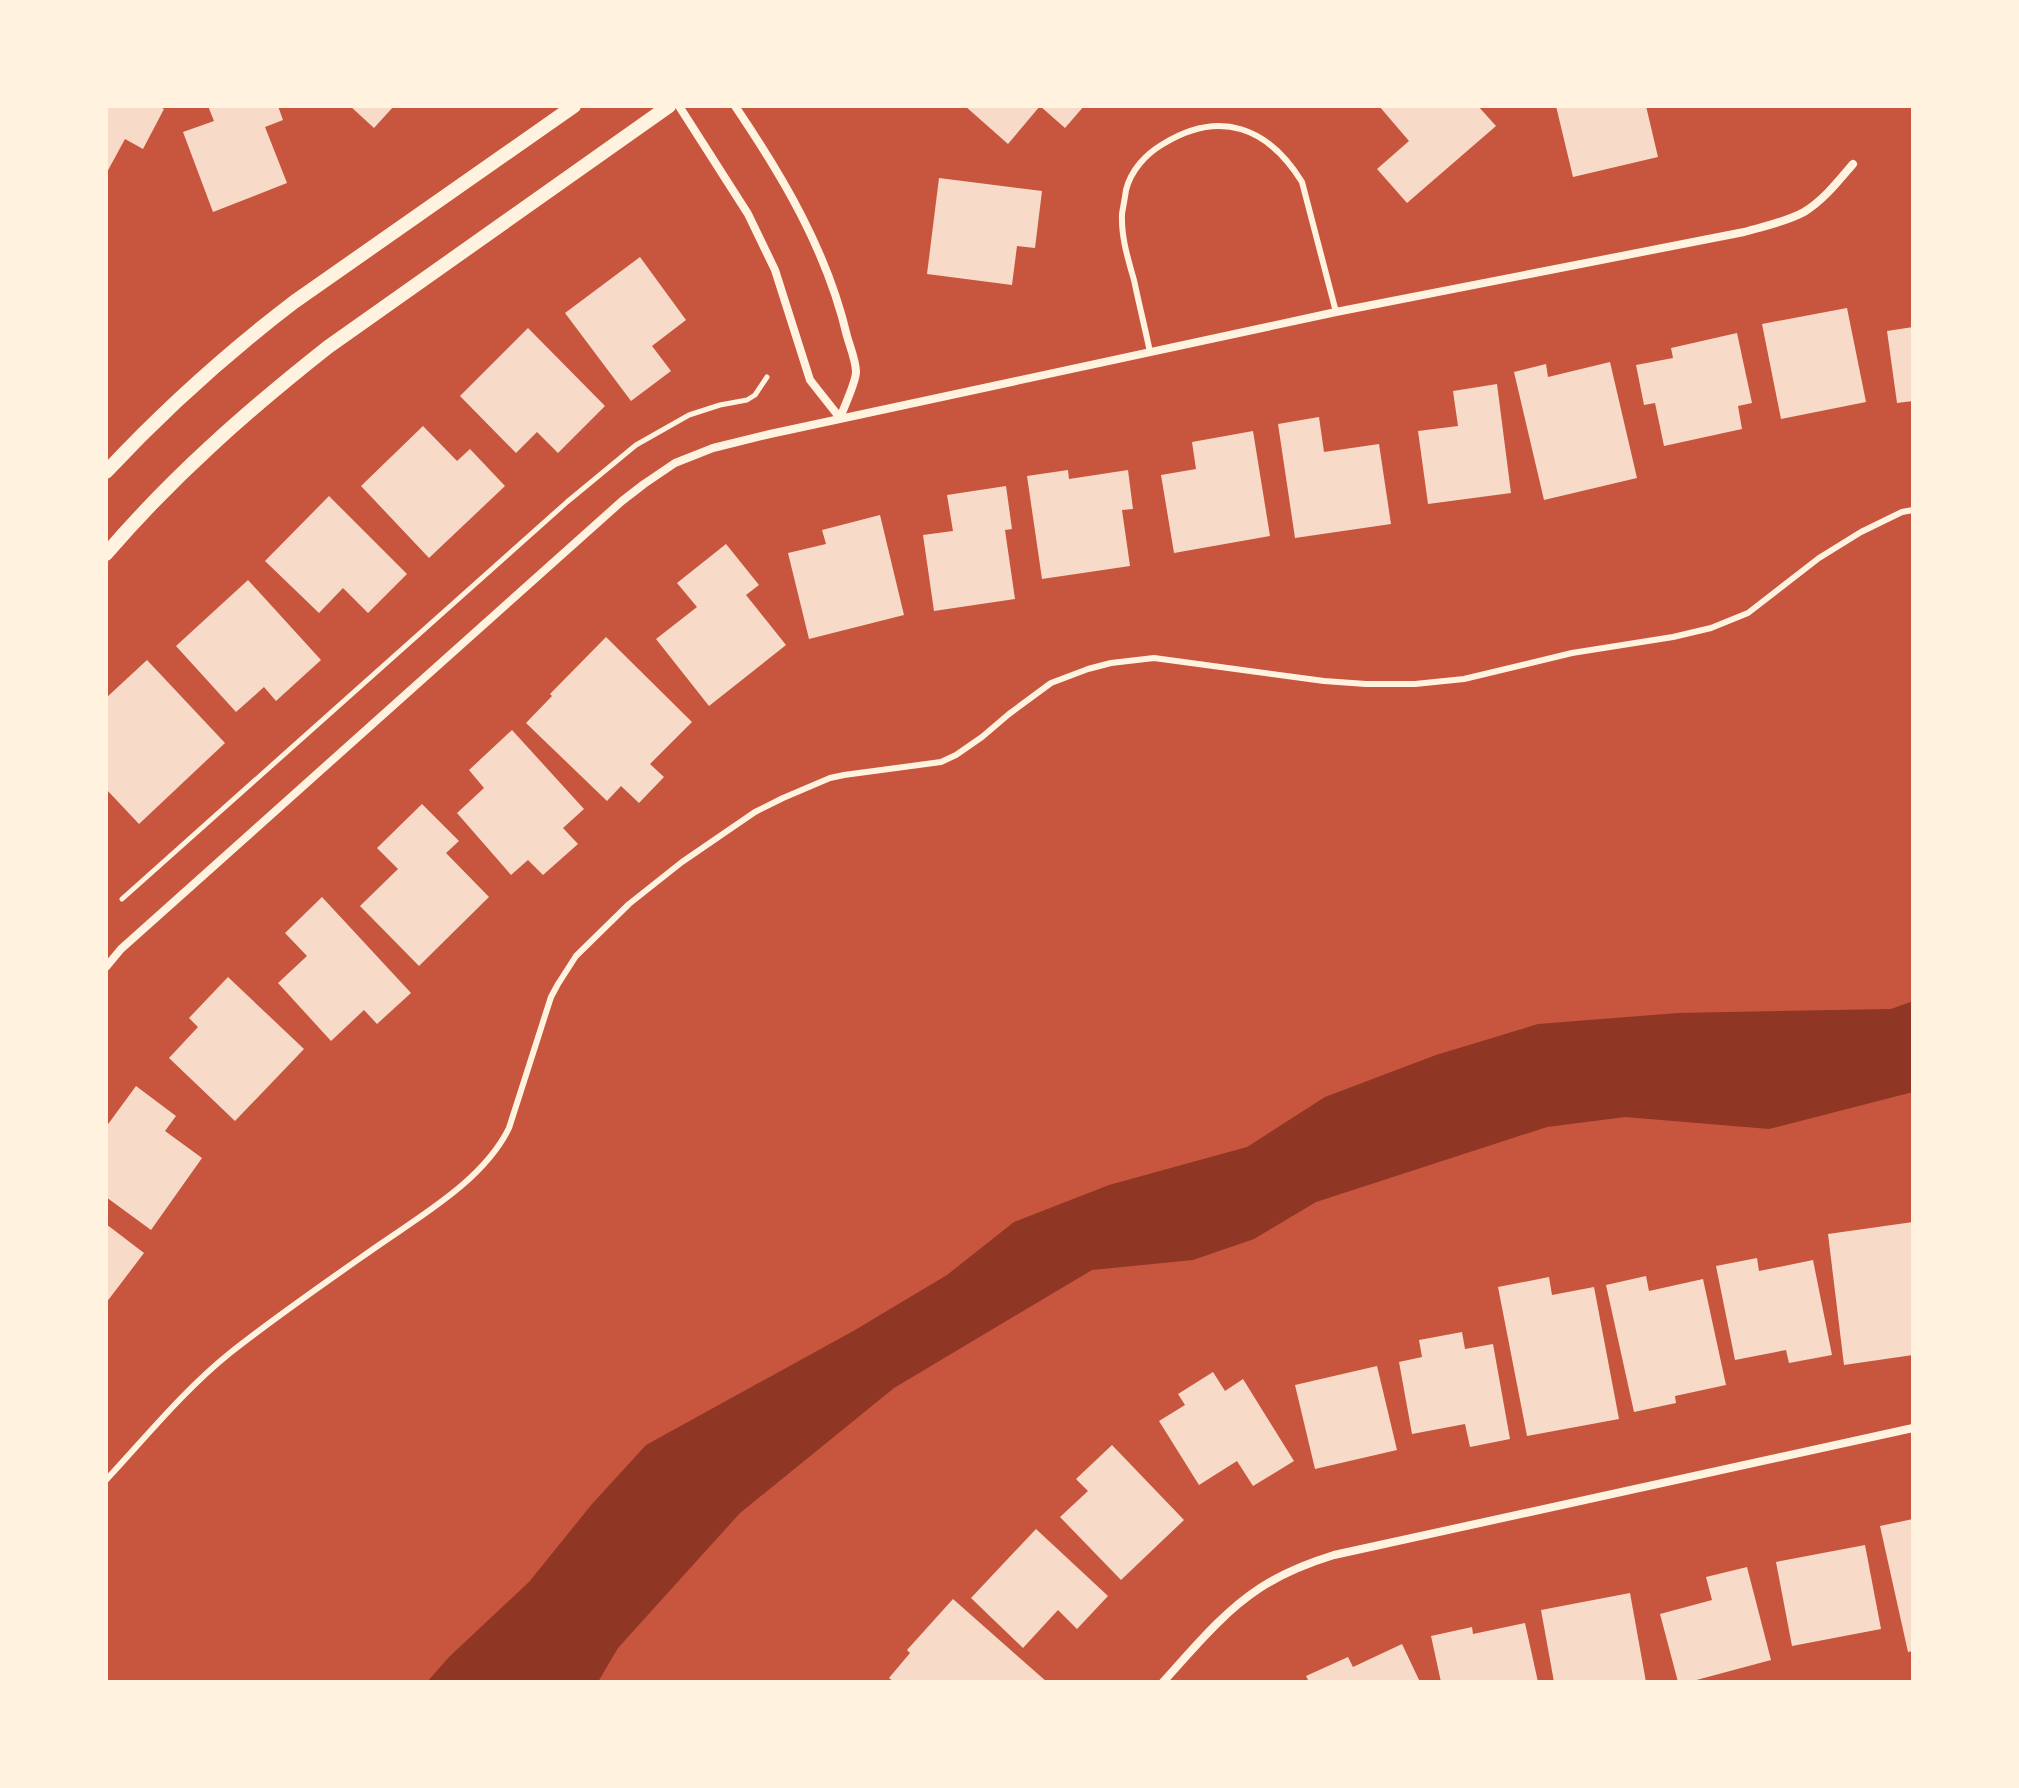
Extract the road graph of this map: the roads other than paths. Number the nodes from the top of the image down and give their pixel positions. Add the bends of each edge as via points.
1 (574, 106) edge
2 (669, 106) edge
3 (679, 106) edge
4 (735, 106) edge
5 (1853, 164) dead end
6 (1336, 312) junction
7 (1150, 352) junction
8 (840, 418) junction
9 (106, 472) edge
10 (1913, 510) edge
11 (106, 554) edge
12 (106, 967) edge
13 (1913, 1428) edge
14 (106, 1480) edge
15 (1163, 1682) edge

1 - 9 street via 256,331
2 - 11 street via 282,383 212,443
3 - 8 street via 748,214 781,286 810,380
4 - 8 street via 785,185 831,279 856,372
5 - 6 street via 1805,211 1757,228
6 - 7 street
6 - 7 lane via 1302,182 1294,170 1264,140 1235,126 1206,126 1153,150 1127,186 1124,242
7 - 8 street
8 - 12 street via 713,448 675,463 644,484
10 - 14 lane via 1861,532 1748,613 1711,628 1464,679 1415,684 1324,681 1154,658 1111,663 1051,683 941,762 830,778 755,812 663,875 576,956 551,997 509,1128 485,1165 227,1355
13 - 15 street via 1309,1563 1243,1601

